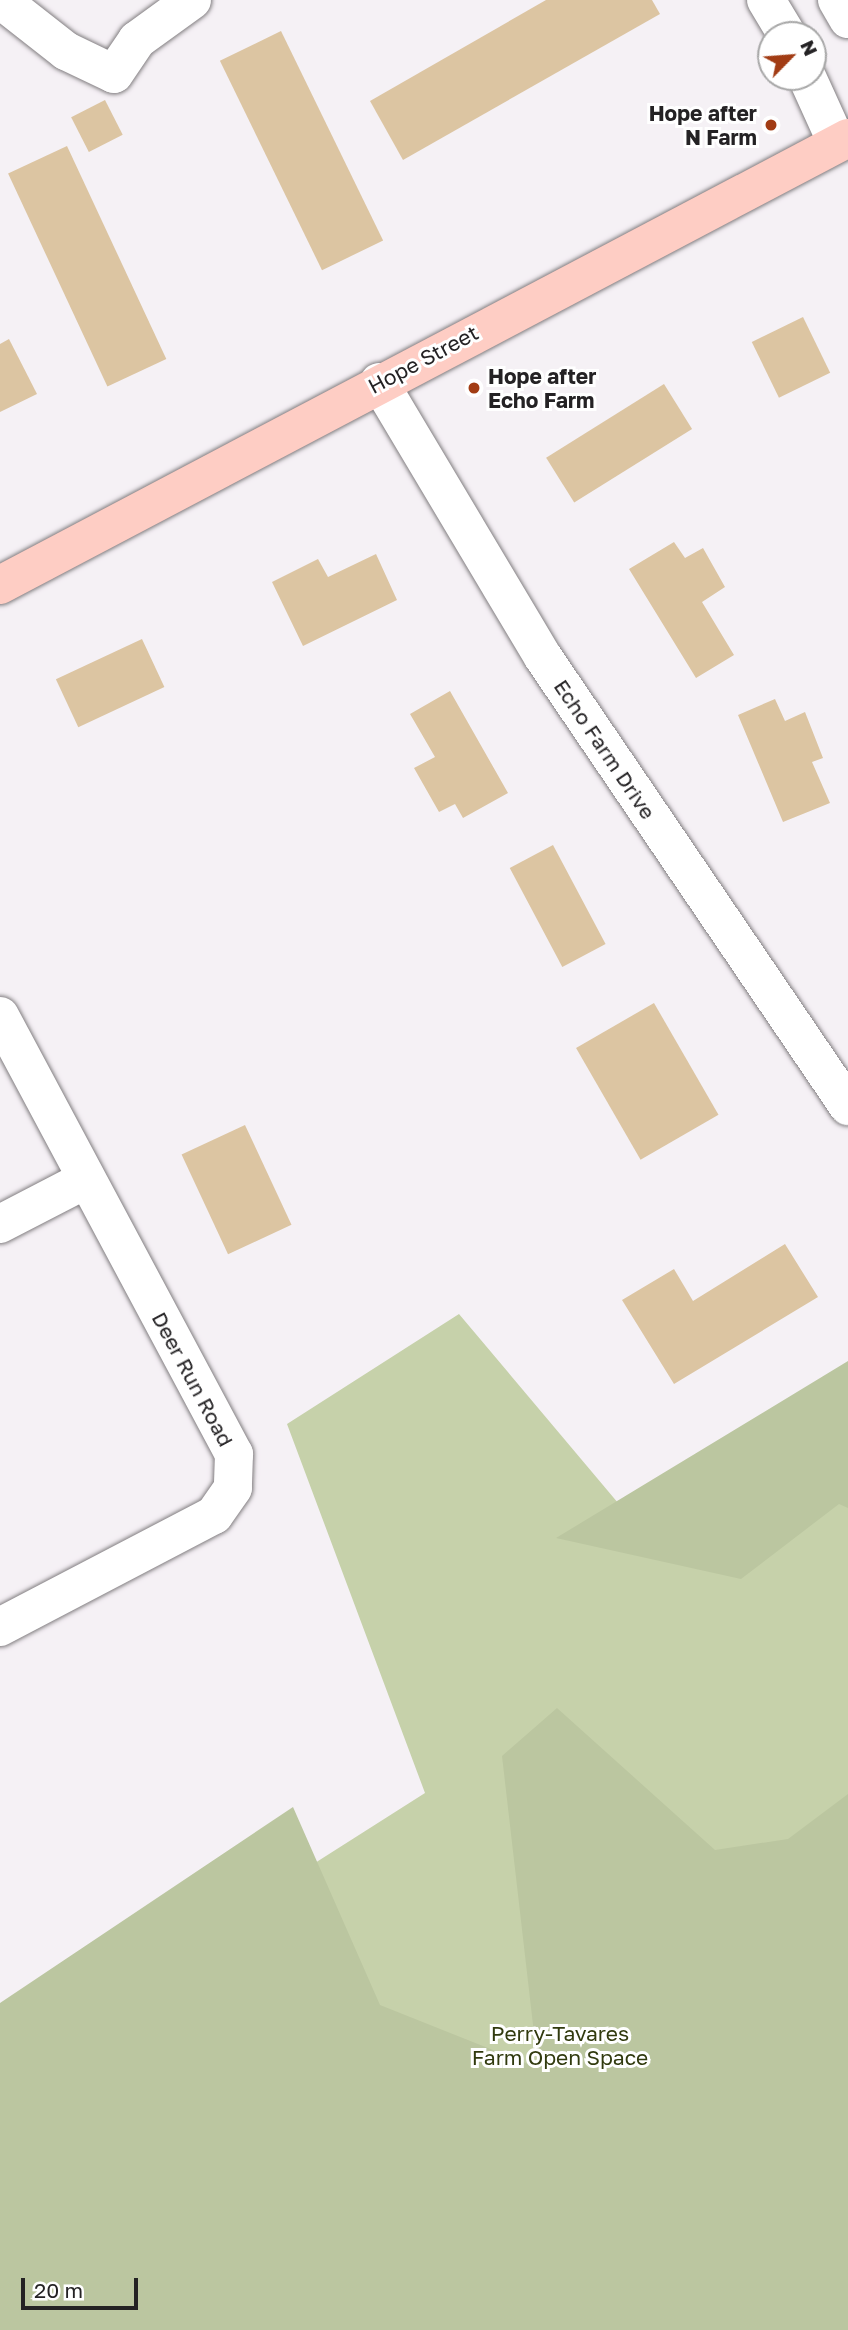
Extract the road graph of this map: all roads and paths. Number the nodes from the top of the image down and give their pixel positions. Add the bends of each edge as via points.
1 (1, 0) edge
2 (192, 0) edge
3 (766, 0) edge
4 (837, 0) edge
5 (848, 19) edge
6 (779, 21) edge
7 (815, 91) edge
8 (843, 140) edge
9 (379, 382) junction
10 (0, 585) edge
11 (0, 1016) edge
12 (848, 1106) edge
13 (85, 1180) junction
14 (0, 1224) edge
15 (0, 1627) edge

1 - 2 street via 66,51 114,74 137,40
3 - 6 street
4 - 5 street
7 - 8 street
8 - 9 main road, Hope Street
9 - 10 main road, Hope Street
9 - 12 street, Echo Farm Drive via 543,657
11 - 13 street, Deer Run Road
13 - 14 street
13 - 15 street, Deer Run Road via 234,1454 233,1488 214,1515

